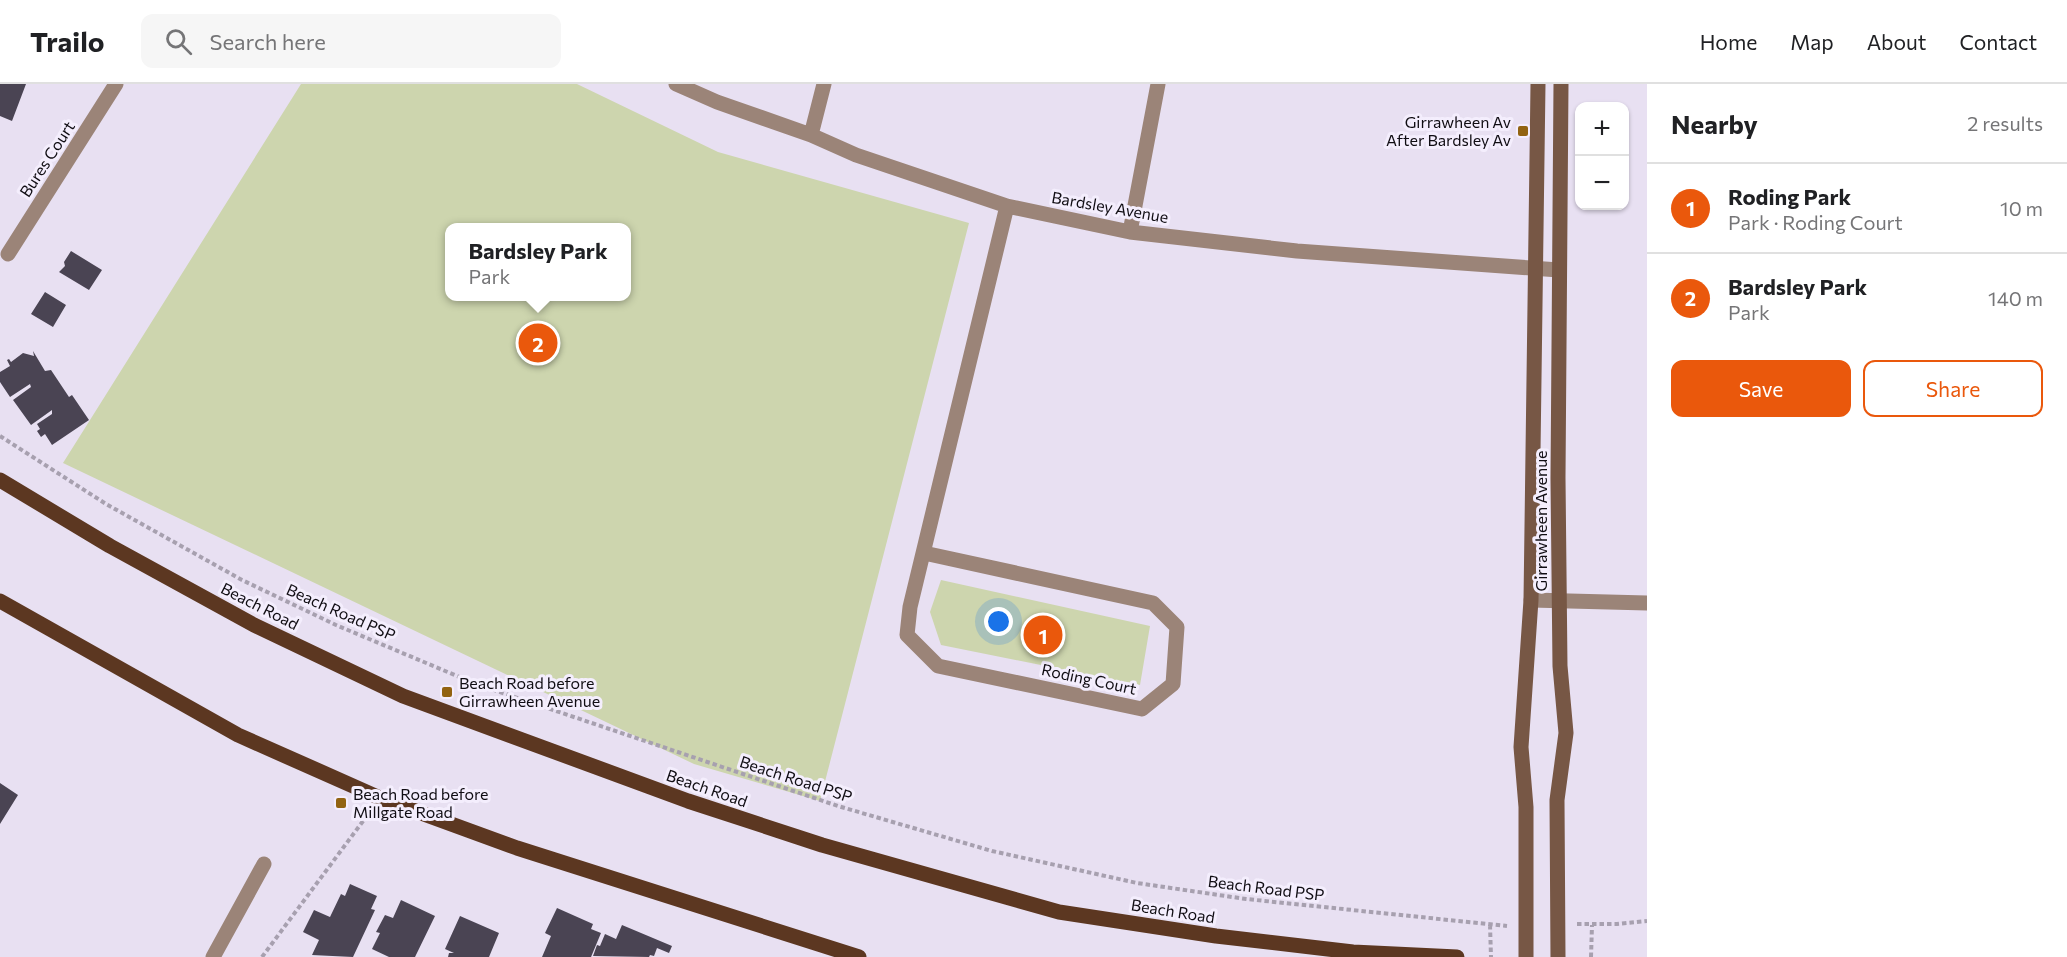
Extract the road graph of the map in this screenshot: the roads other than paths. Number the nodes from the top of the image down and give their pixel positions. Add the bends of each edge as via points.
1 (116, 84) edge
2 (676, 84) edge
3 (824, 84) edge
4 (1158, 84) edge
5 (1538, 84) edge
6 (1561, 84) edge
7 (811, 135) junction
8 (1007, 206) junction
9 (1130, 232) junction
10 (8, 254) dead end
11 (1535, 268) junction
12 (1559, 270) junction
13 (0, 480) edge
14 (924, 554) junction
15 (1531, 600) junction
16 (0, 601) edge
17 (1560, 601) junction
18 (1647, 603) edge
19 (264, 864) dead end
20 (213, 957) edge
21 (859, 957) edge
22 (1457, 957) edge
23 (1526, 957) edge
24 (1558, 957) edge

1 - 10 street, Bures Court
2 - 7 street, Bardsley Avenue
3 - 7 street
4 - 9 street
5 - 11 main road, Girrawheen Avenue
6 - 12 main road, Girrawheen Avenue
7 - 8 street, Bardsley Avenue via 856,155
8 - 9 street, Bardsley Avenue
8 - 14 street, Roding Court
9 - 11 street, Bardsley Avenue via 1297,251
11 - 12 street, Bardsley Avenue
11 - 15 main road, Girrawheen Avenue
12 - 17 main road, Girrawheen Avenue
13 - 22 main road, Beach Road via 254,625 403,696 699,805 822,845 1059,912 1353,952
14 - 14 street, Roding Court via 1153,603 1178,627 1173,684 1142,709 938,666 907,635
15 - 17 street
15 - 23 main road, Girrawheen Avenue via 1521,747 1526,807
16 - 21 main road via 238,735 380,798 529,852
17 - 18 street
17 - 24 main road, Girrawheen Avenue via 1566,733 1557,800
19 - 20 street

